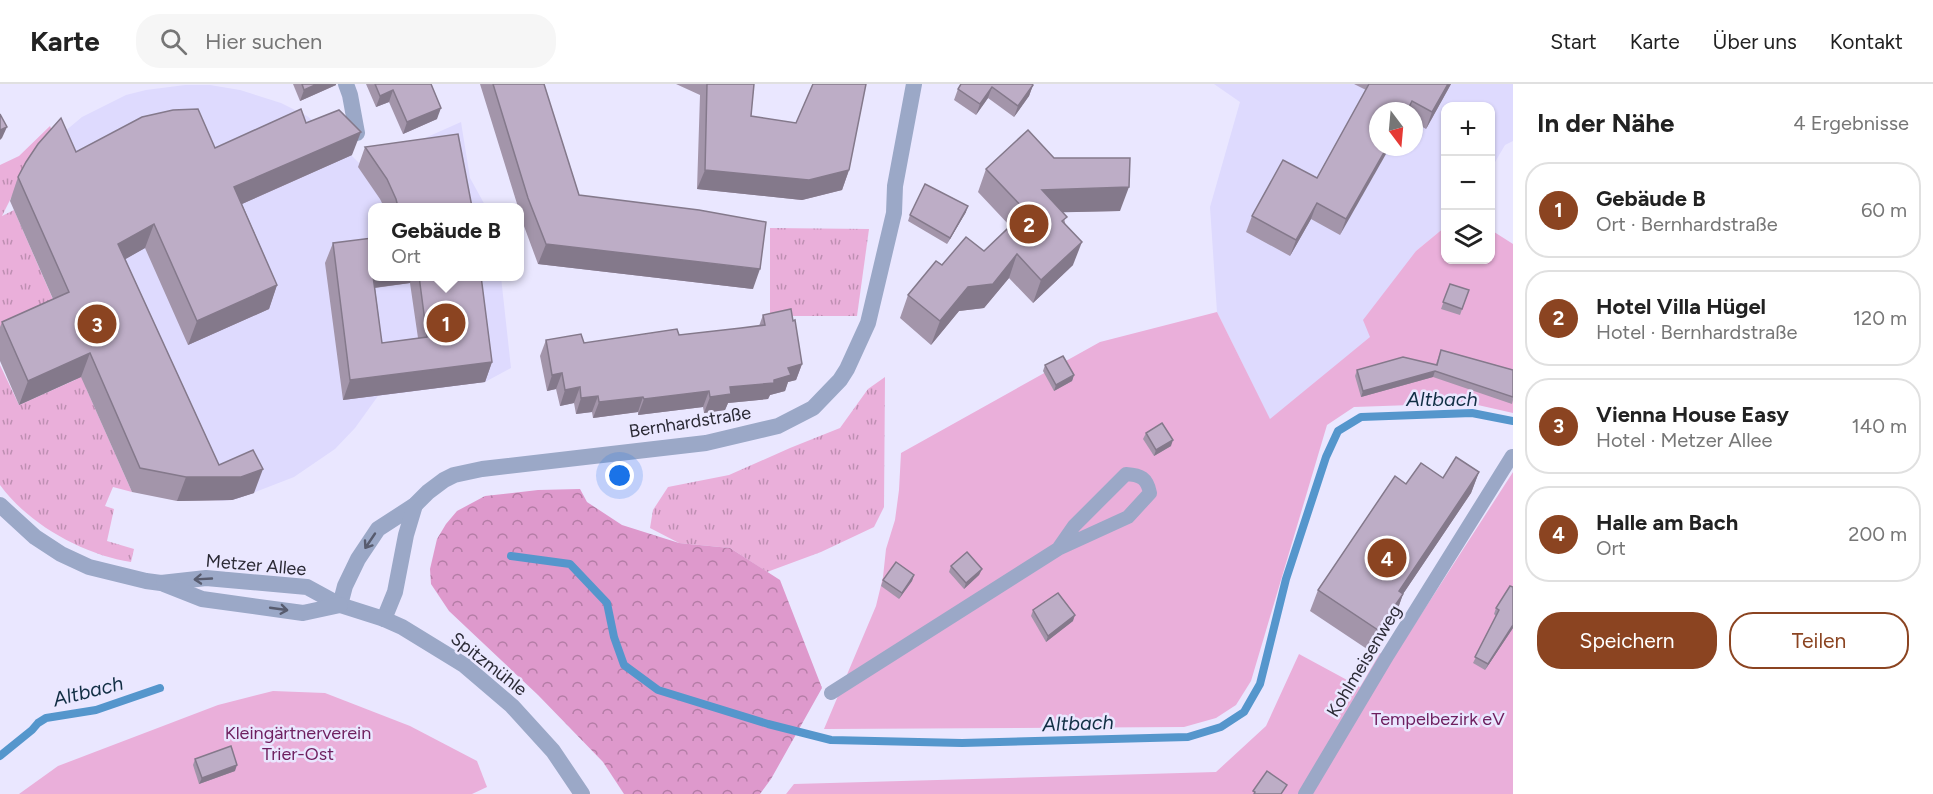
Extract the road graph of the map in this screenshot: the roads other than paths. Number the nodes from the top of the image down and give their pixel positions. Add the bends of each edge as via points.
1 (346, 84) edge
2 (914, 84) edge
3 (357, 133) edge
4 (1512, 456) edge
5 (415, 505) junction
6 (0, 506) edge
7 (1058, 549) junction
8 (161, 583) junction
9 (340, 605) junction
10 (384, 619) junction
11 (831, 693) dead end
12 (582, 794) edge
13 (1305, 794) edge

1 - 3 street
2 - 5 street, Bernhardstraße via 895,186 894,213 868,323 847,369 813,408 778,426 706,443 466,472 434,487
4 - 13 lane, Kohlmeisenweg
5 -> 9 street, Bernhardstraße via 378,529 358,559
5 - 10 street via 395,592
6 - 8 street, Metzer Allee via 36,537 89,567
7 - 7 lane via 1128,517 1150,493 1148,482 1139,475 1126,474 1074,526
7 - 11 lane
8 -> 9 street, Metzer Allee via 202,599 303,613
9 -> 8 street, Metzer Allee via 308,587 206,578
9 - 10 street, Spitzmühle
10 - 12 street, Spitzmühle via 464,665 512,706 553,751

